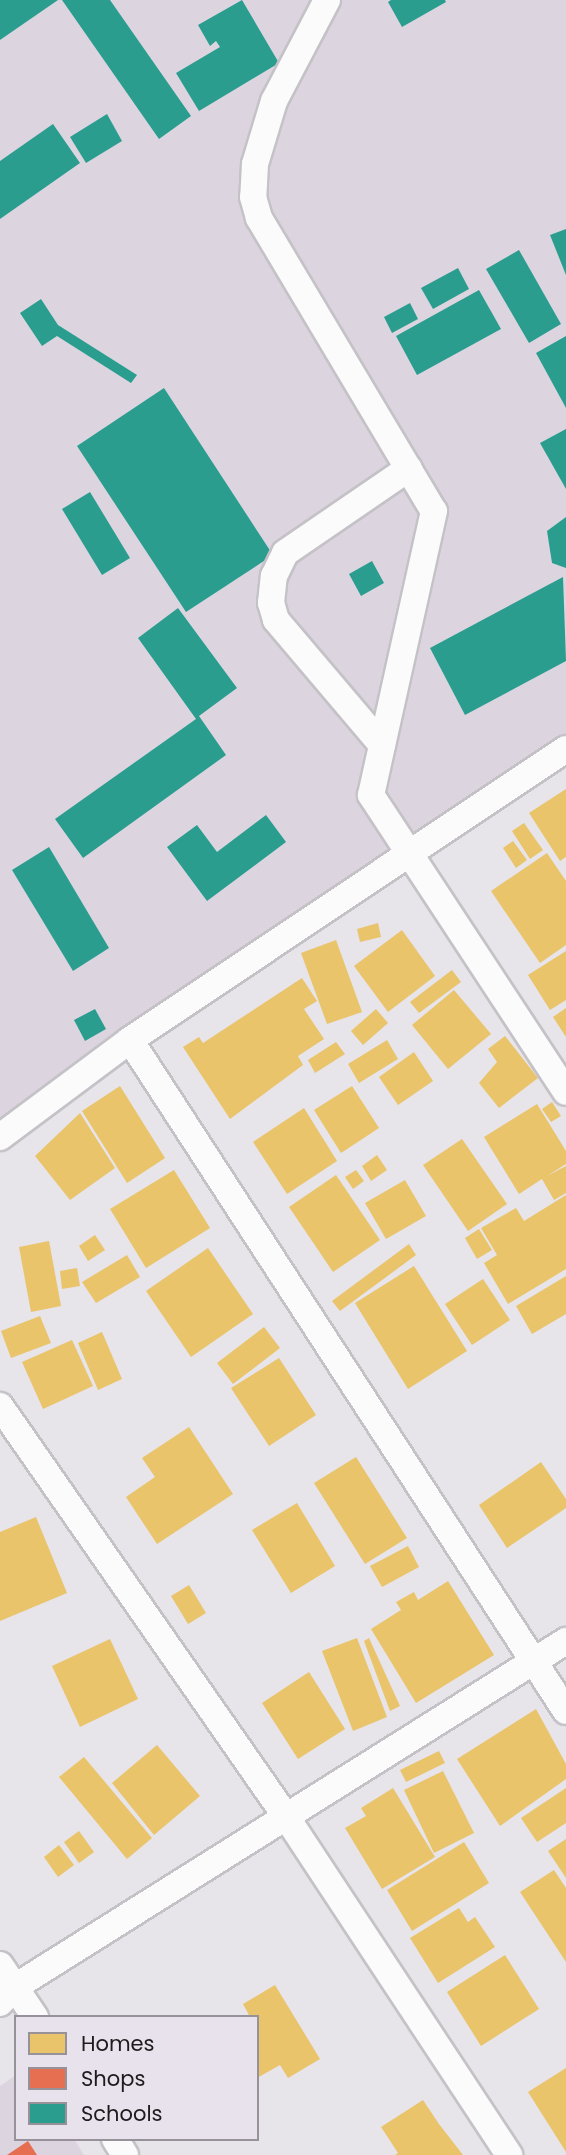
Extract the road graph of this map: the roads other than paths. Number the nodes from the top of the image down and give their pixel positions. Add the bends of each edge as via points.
1 (327, 0) edge
2 (409, 468) junction
3 (382, 745) junction
4 (566, 748) edge
5 (405, 853) junction
6 (130, 1040) junction
7 (566, 1092) edge
8 (0, 1136) edge
9 (0, 1406) edge
10 (566, 1641) edge
11 (533, 1662) junction
12 (566, 1711) edge
13 (287, 1818) junction
14 (0, 1965) edge
15 (8, 1995) edge
16 (32, 2015) edge
17 (509, 2155) edge

1 - 2 street via 274,101 255,164 253,197 259,218
2 - 3 street via 434,511
2 - 3 street via 285,552 274,576 271,603 275,620
3 - 5 street via 371,795
4 - 5 street
5 - 6 street
5 - 7 street
6 - 8 street
6 - 11 street
9 - 13 street
10 - 11 street
11 - 12 street
11 - 13 street
13 - 15 street
13 - 17 street
14 - 15 street
15 - 16 street

